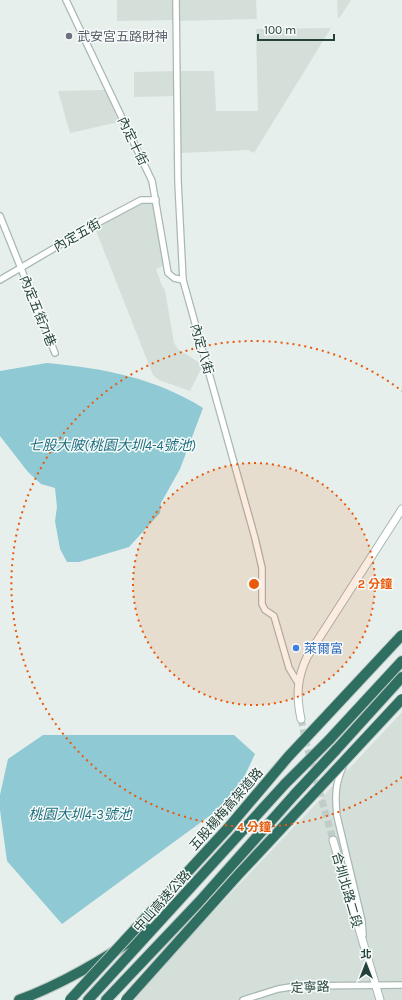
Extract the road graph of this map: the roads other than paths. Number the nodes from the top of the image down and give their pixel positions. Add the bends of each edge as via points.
1 (66, 0) edge
2 (176, 0) edge
3 (156, 200) junction
4 (0, 216) edge
5 (21, 268) junction
6 (0, 280) edge
7 (183, 280) junction
8 (55, 353) dead end
9 (402, 509) edge
10 (402, 635) edge
11 (402, 661) edge
12 (402, 677) edge
13 (298, 683) junction
14 (402, 694) edge
15 (402, 699) edge
16 (301, 719) tunnel mouth
17 (333, 840) tunnel mouth
18 (353, 883) junction
19 (350, 898) junction
20 (164, 918) junction
21 (363, 945) junction
22 (402, 985) edge
23 (375, 986) junction
24 (20, 1000) edge
25 (70, 1000) edge
26 (88, 1000) edge
27 (106, 1000) edge
28 (126, 1000) edge
29 (243, 1000) edge
30 (380, 1000) edge

1 - 3 street, 內定十街 via 152,181
2 - 7 street, 內定八街 via 178,182
3 - 5 street, 內定五街 via 141,200
3 - 7 street, 內定十街 via 168,273
4 - 5 street, 內定五街71巷
5 - 6 street, 內定五街
5 - 8 street, 內定五街71巷
7 - 13 street, 內定八街 via 255,538 262,568 262,604 265,610 274,616 289,668
9 - 13 street via 307,657
10 - 25 highway, 五股楊梅高架道路, bridge via 288,757 228,828
11 - 20 highway, 中山高速公路, bridge
12 - 27 highway, 中山高速公路, bridge via 199,902
13 - 16 street via 297,698
14 - 18 street via 356,741 337,779 337,816
15 - 28 highway, bridge
17 - 19 street, 合圳北路二段
18 - 19 street
18 - 21 street via 362,921
19 - 21 street, 合圳北路二段
20 - 24 highway via 127,944 50,988
20 - 26 highway, 中山高速公路
21 - 23 street, 合圳北路二段
22 - 23 street, 定寧路
23 - 29 street, 定寧路 via 297,986
23 - 30 street, 合圳北路二段

